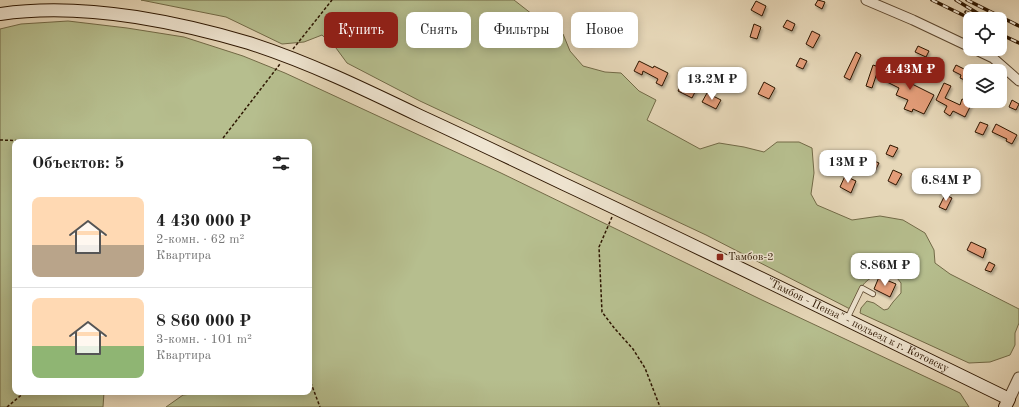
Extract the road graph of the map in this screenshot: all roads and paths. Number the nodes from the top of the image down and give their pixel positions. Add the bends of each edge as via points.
1 (332, 0) edge
2 (866, 0) edge
3 (0, 14) edge
4 (963, 44) edge
5 (989, 56) edge
6 (287, 57) junction
7 (1019, 81) edge
8 (222, 139) edge
9 (0, 140) edge
10 (12, 140) edge
11 (616, 208) junction
12 (873, 294) dead end
13 (847, 319) junction
14 (1019, 378) edge
15 (312, 386) edge
16 (21, 395) edge
17 (1007, 403) edge
18 (7, 407) edge
19 (320, 407) edge
20 (660, 407) edge

1 - 6 path
2 - 4 street
3 - 6 main road, "Тамбов - Пенза" - подъезд к г. Котовску via 57,9 122,15 209,32
5 - 7 street
6 - 8 path
6 - 11 main road, "Тамбов - Пенза" - подъезд к г. Котовску via 373,93
9 - 10 path
11 - 13 main road, "Тамбов - Пенза" - подъезд к г. Котовску
11 - 20 path via 599,248 602,312 633,349 645,368
12 - 13 lane via 862,288
13 - 17 main road, "Тамбов - Пенза" - подъезд к г. Котовску
14 - 17 street
15 - 19 path
16 - 18 path

